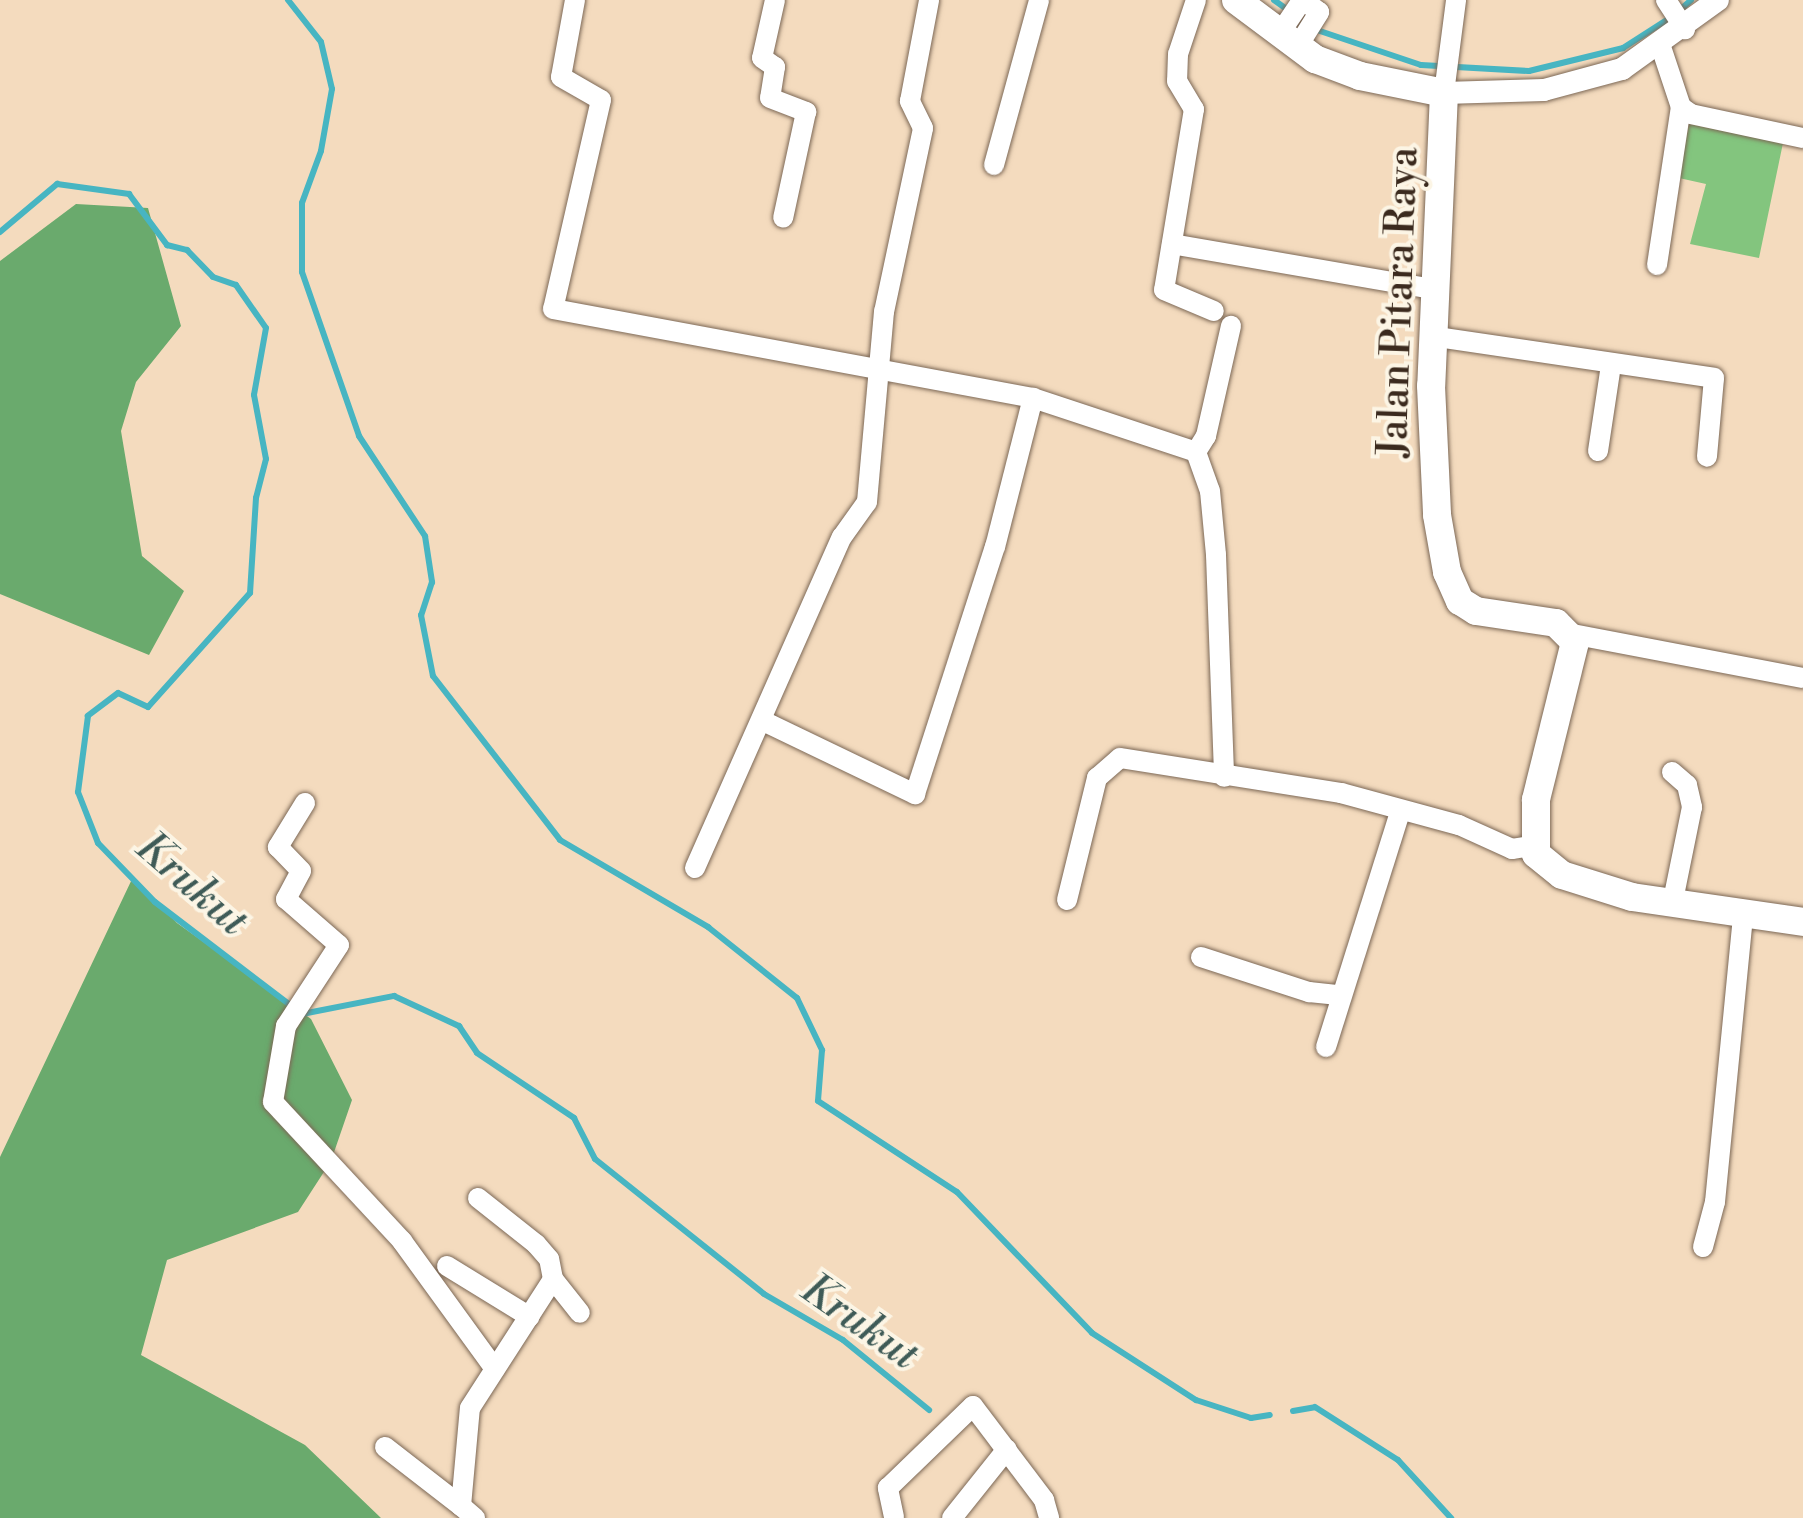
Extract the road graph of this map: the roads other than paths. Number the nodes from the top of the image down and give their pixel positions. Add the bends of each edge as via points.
1 (576, 0) edge
2 (775, 0) edge
3 (929, 0) edge
4 (1039, 0) edge
5 (1196, 0) edge
6 (1236, 0) edge
7 (1456, 0) edge
8 (1718, 0) edge
9 (1676, 14) edge
10 (1298, 21) edge
11 (1661, 47) junction
12 (1444, 85) junction
13 (1681, 107) junction
14 (1803, 138) edge
15 (994, 165) dead end
16 (783, 218) dead end
17 (1172, 244) junction
18 (1656, 265) dead end
19 (1432, 289) junction
20 (1214, 311) dead end
21 (1231, 326) dead end
22 (1430, 336) junction
23 (1610, 365) junction
24 (876, 372) junction
25 (1033, 398) junction
26 (1598, 451) dead end
27 (1196, 452) junction
28 (1708, 457) dead end
29 (1572, 634) junction
30 (1803, 678) edge
31 (762, 721) junction
32 (1672, 772) dead end
33 (1224, 777) junction
34 (305, 803) dead end
35 (1400, 813) junction
36 (1532, 846) junction
37 (695, 868) dead end
38 (1067, 900) dead end
39 (1672, 906) junction
40 (1742, 918) junction
41 (1803, 922) edge
42 (1201, 957) dead end
43 (1339, 995) junction
44 (1326, 1046) dead end
45 (478, 1198) dead end
46 (1703, 1247) dead end
47 (447, 1266) dead end
48 (553, 1279) junction
49 (580, 1313) dead end
50 (530, 1317) junction
51 (494, 1369) junction
52 (386, 1447) dead end
53 (1007, 1449) junction
54 (468, 1512) edge
55 (893, 1518) edge
56 (952, 1518) edge
57 (1049, 1518) edge

1 - 24 street via 561,78 600,100 553,309
2 - 16 street via 762,58 775,67 770,98 806,112
3 - 24 street via 910,101 923,128 895,242
4 - 15 street
5 - 17 street via 1176,68 1194,109
6 - 10 main road
7 - 12 street
8 - 9 street
9 - 11 street
10 - 12 main road via 1344,72
11 - 12 street via 1576,84
11 - 13 street
12 - 19 main road, Jalan Pitara Raya
13 - 14 street via 1710,121
13 - 18 street
17 - 19 street
17 - 20 street via 1164,290
19 - 22 main road, Jalan Pitara Raya
21 - 27 street via 1206,436
22 - 23 street
22 - 29 main road, Jalan Pitara Raya via 1434,482 1450,586 1476,611 1556,623
23 - 26 street
23 - 28 street via 1714,378
24 - 25 street
24 - 31 street via 866,502 842,537
25 - 27 street
25 - 31 street via 995,547 915,794
27 - 33 street via 1210,491 1216,555
29 - 30 street
29 - 36 main road via 1573,664 1548,741
31 - 37 street
32 - 39 street via 1687,785 1692,807
33 - 35 street via 1341,793
33 - 38 street via 1111,761 1098,778
34 - 51 street via 278,847 301,871 286,899 339,944 286,1026 273,1102 402,1241
35 - 36 street via 1459,825 1512,849
35 - 43 street
36 - 39 main road via 1562,876
39 - 40 main road
40 - 41 main road
40 - 46 street via 1715,1202
42 - 43 street via 1309,992
43 - 44 street
45 - 48 street via 550,1259
47 - 50 street
48 - 49 street
48 - 50 street
50 - 51 street
51 - 54 street via 470,1408 463,1437
52 - 54 street
53 - 55 street via 973,1406 888,1488
53 - 56 street
53 - 57 street

